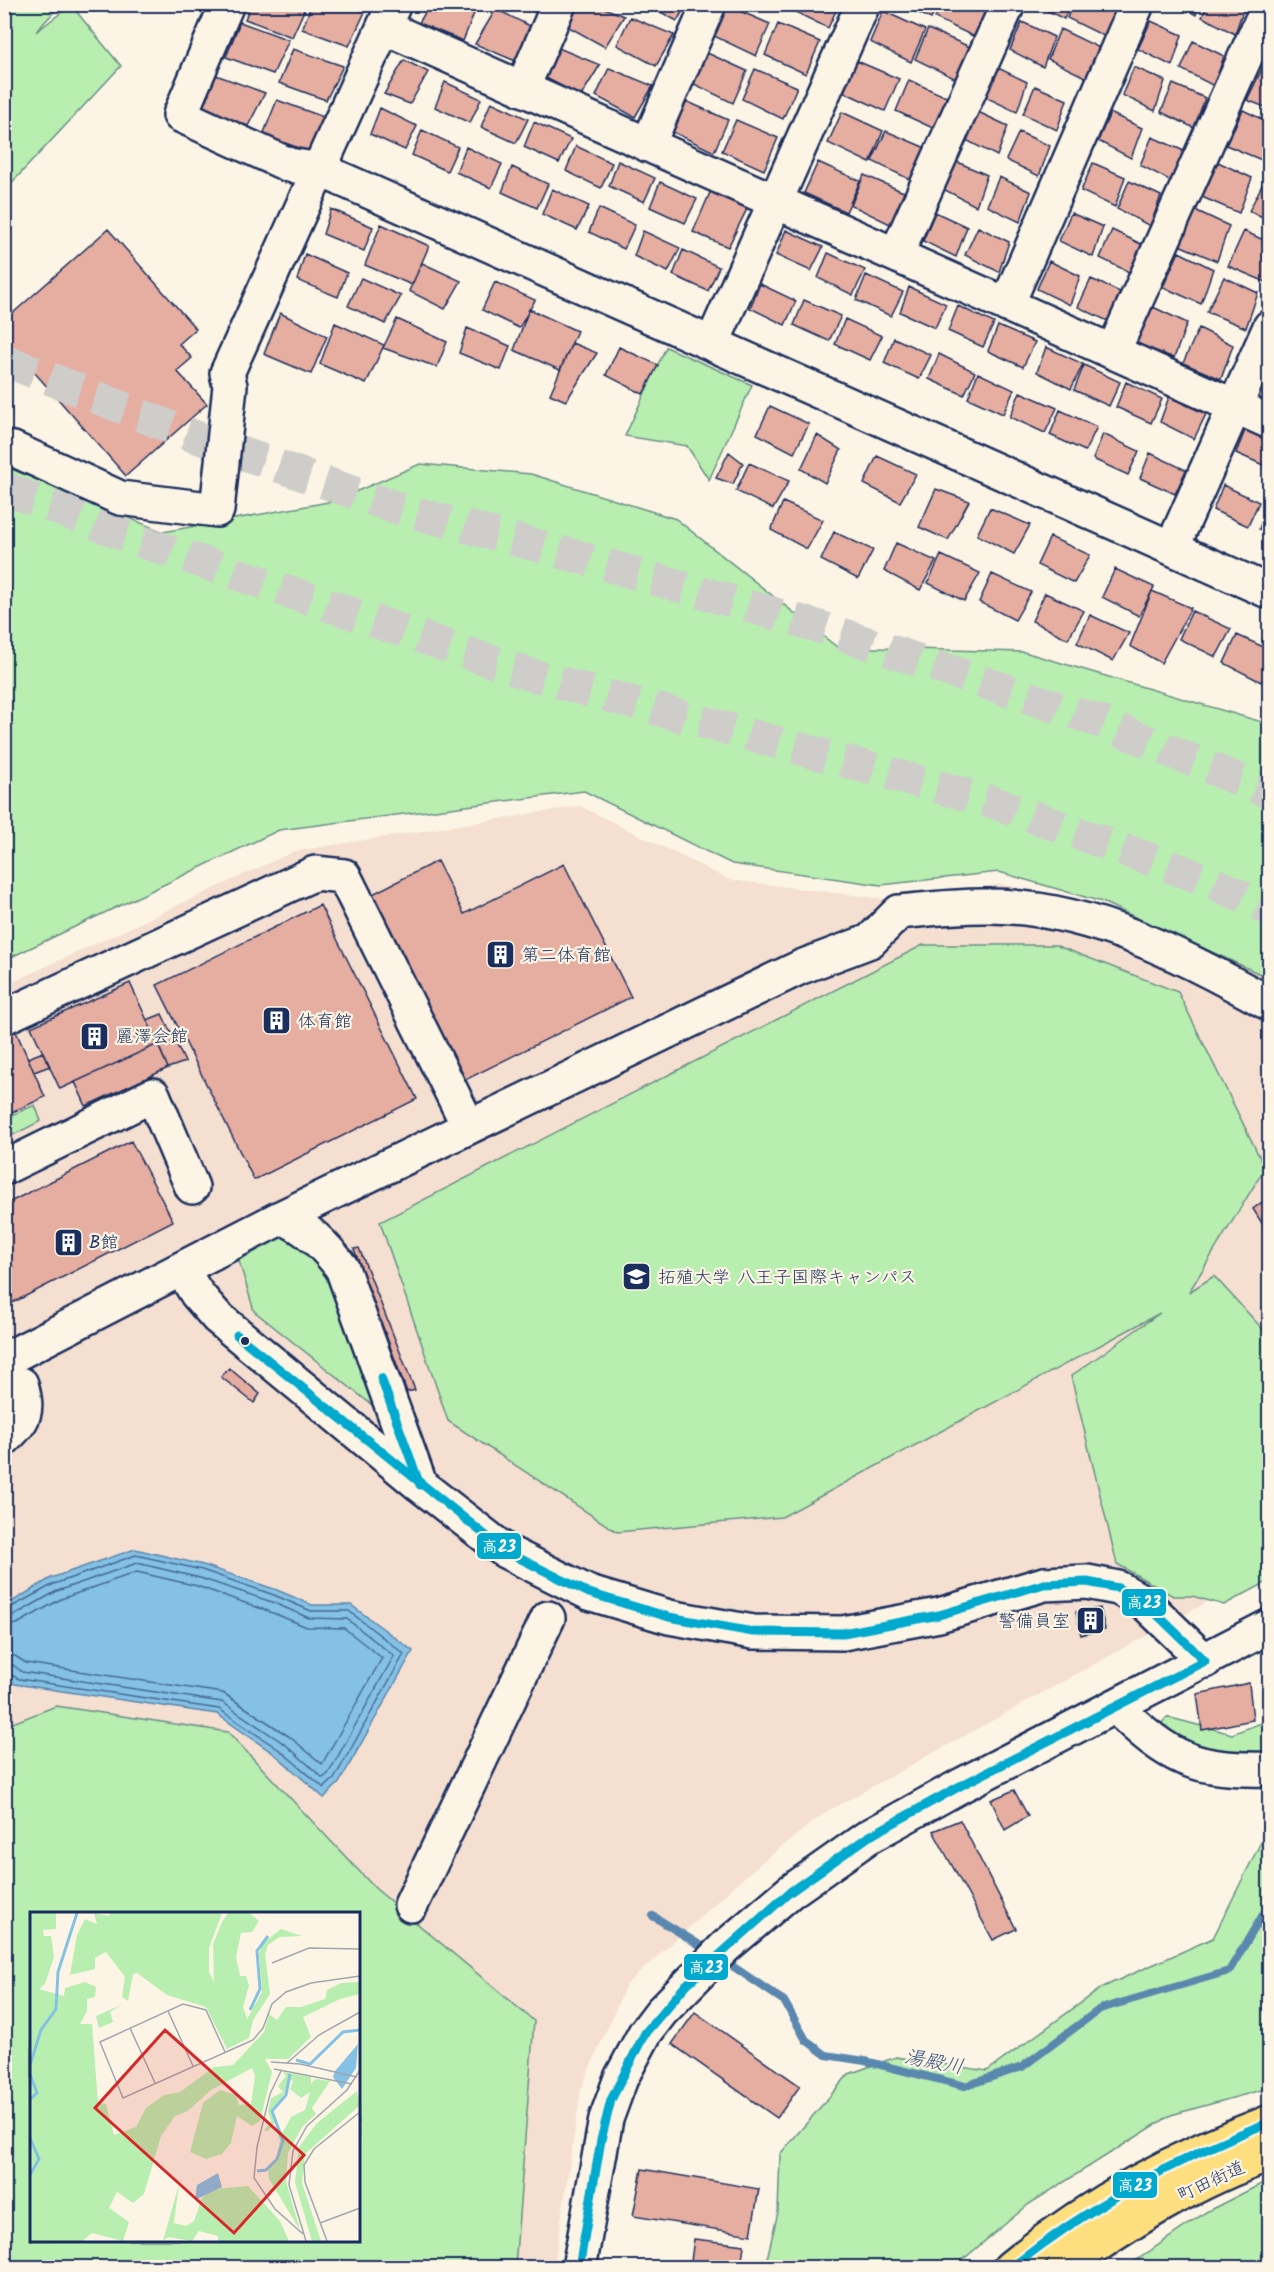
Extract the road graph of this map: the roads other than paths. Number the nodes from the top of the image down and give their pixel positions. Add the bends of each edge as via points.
1 (227, 4) edge
2 (559, 4) edge
3 (709, 4) edge
4 (863, 4) edge
5 (1008, 4) edge
6 (1137, 4) edge
7 (1269, 4) edge
8 (389, 16) edge
9 (522, 89) junction
10 (648, 145) junction
11 (321, 170) junction
12 (776, 202) junction
13 (896, 255) junction
14 (1007, 305) junction
15 (1269, 327) edge
16 (712, 344) junction
17 (1113, 352) junction
18 (1234, 406) junction
19 (1269, 422) edge
20 (4, 448) edge
21 (1172, 548) junction
22 (1269, 592) edge
23 (1269, 1004) edge
24 (4, 1017) edge
25 (469, 1127) junction
26 (4, 1168) edge
27 (192, 1187) dead end
28 (282, 1217) junction
29 (182, 1270) junction
30 (13, 1372) edge
31 (4, 1439) edge
32 (420, 1485) junction
33 (548, 1618) dead end
34 (1269, 1626) edge
35 (1205, 1661) junction
36 (1116, 1707) junction
37 (1269, 1769) edge
38 (411, 1905) dead end
39 (1269, 2122) edge
40 (1269, 2155) edge
41 (579, 2268) edge
42 (1010, 2268) edge
43 (1063, 2268) edge

1 - 11 street via 180,115 289,165
2 - 9 street
3 - 10 street
4 - 12 street
5 - 13 street
6 - 14 street
7 - 17 street
8 - 9 street
8 - 11 street
9 - 10 street
10 - 12 street
11 - 16 street
11 - 20 street via 227,373 230,386 217,510 120,498
12 - 13 street
12 - 16 street
13 - 14 street
14 - 17 street
15 - 18 street
16 - 21 street
17 - 18 street
18 - 19 street
18 - 21 street
21 - 22 street
23 - 25 street via 1126,932 1080,918 991,906 899,912 870,941 801,967
24 - 25 street via 315,873 344,876
25 - 28 street
26 - 27 street via 153,1095
28 - 29 street
28 - 32 street via 323,1243 342,1268
29 - 30 street
29 - 32 street via 216,1317
30 - 31 street via 26,1403 22,1423
32 - 35 street via 505,1551 589,1593 669,1617 753,1632 843,1633 939,1615 1044,1584 1087,1582 1118,1588 1145,1603
33 - 38 street
34 - 35 street
35 - 36 street
36 - 37 street via 1166,1751 1187,1760 1227,1770
36 - 41 street via 868,1837 790,1892 687,1984 645,2033 611,2100
39 - 42 main road, 町田街道 via 1165,2166 1061,2228
40 - 43 main road, 町田街道 via 1159,2206

